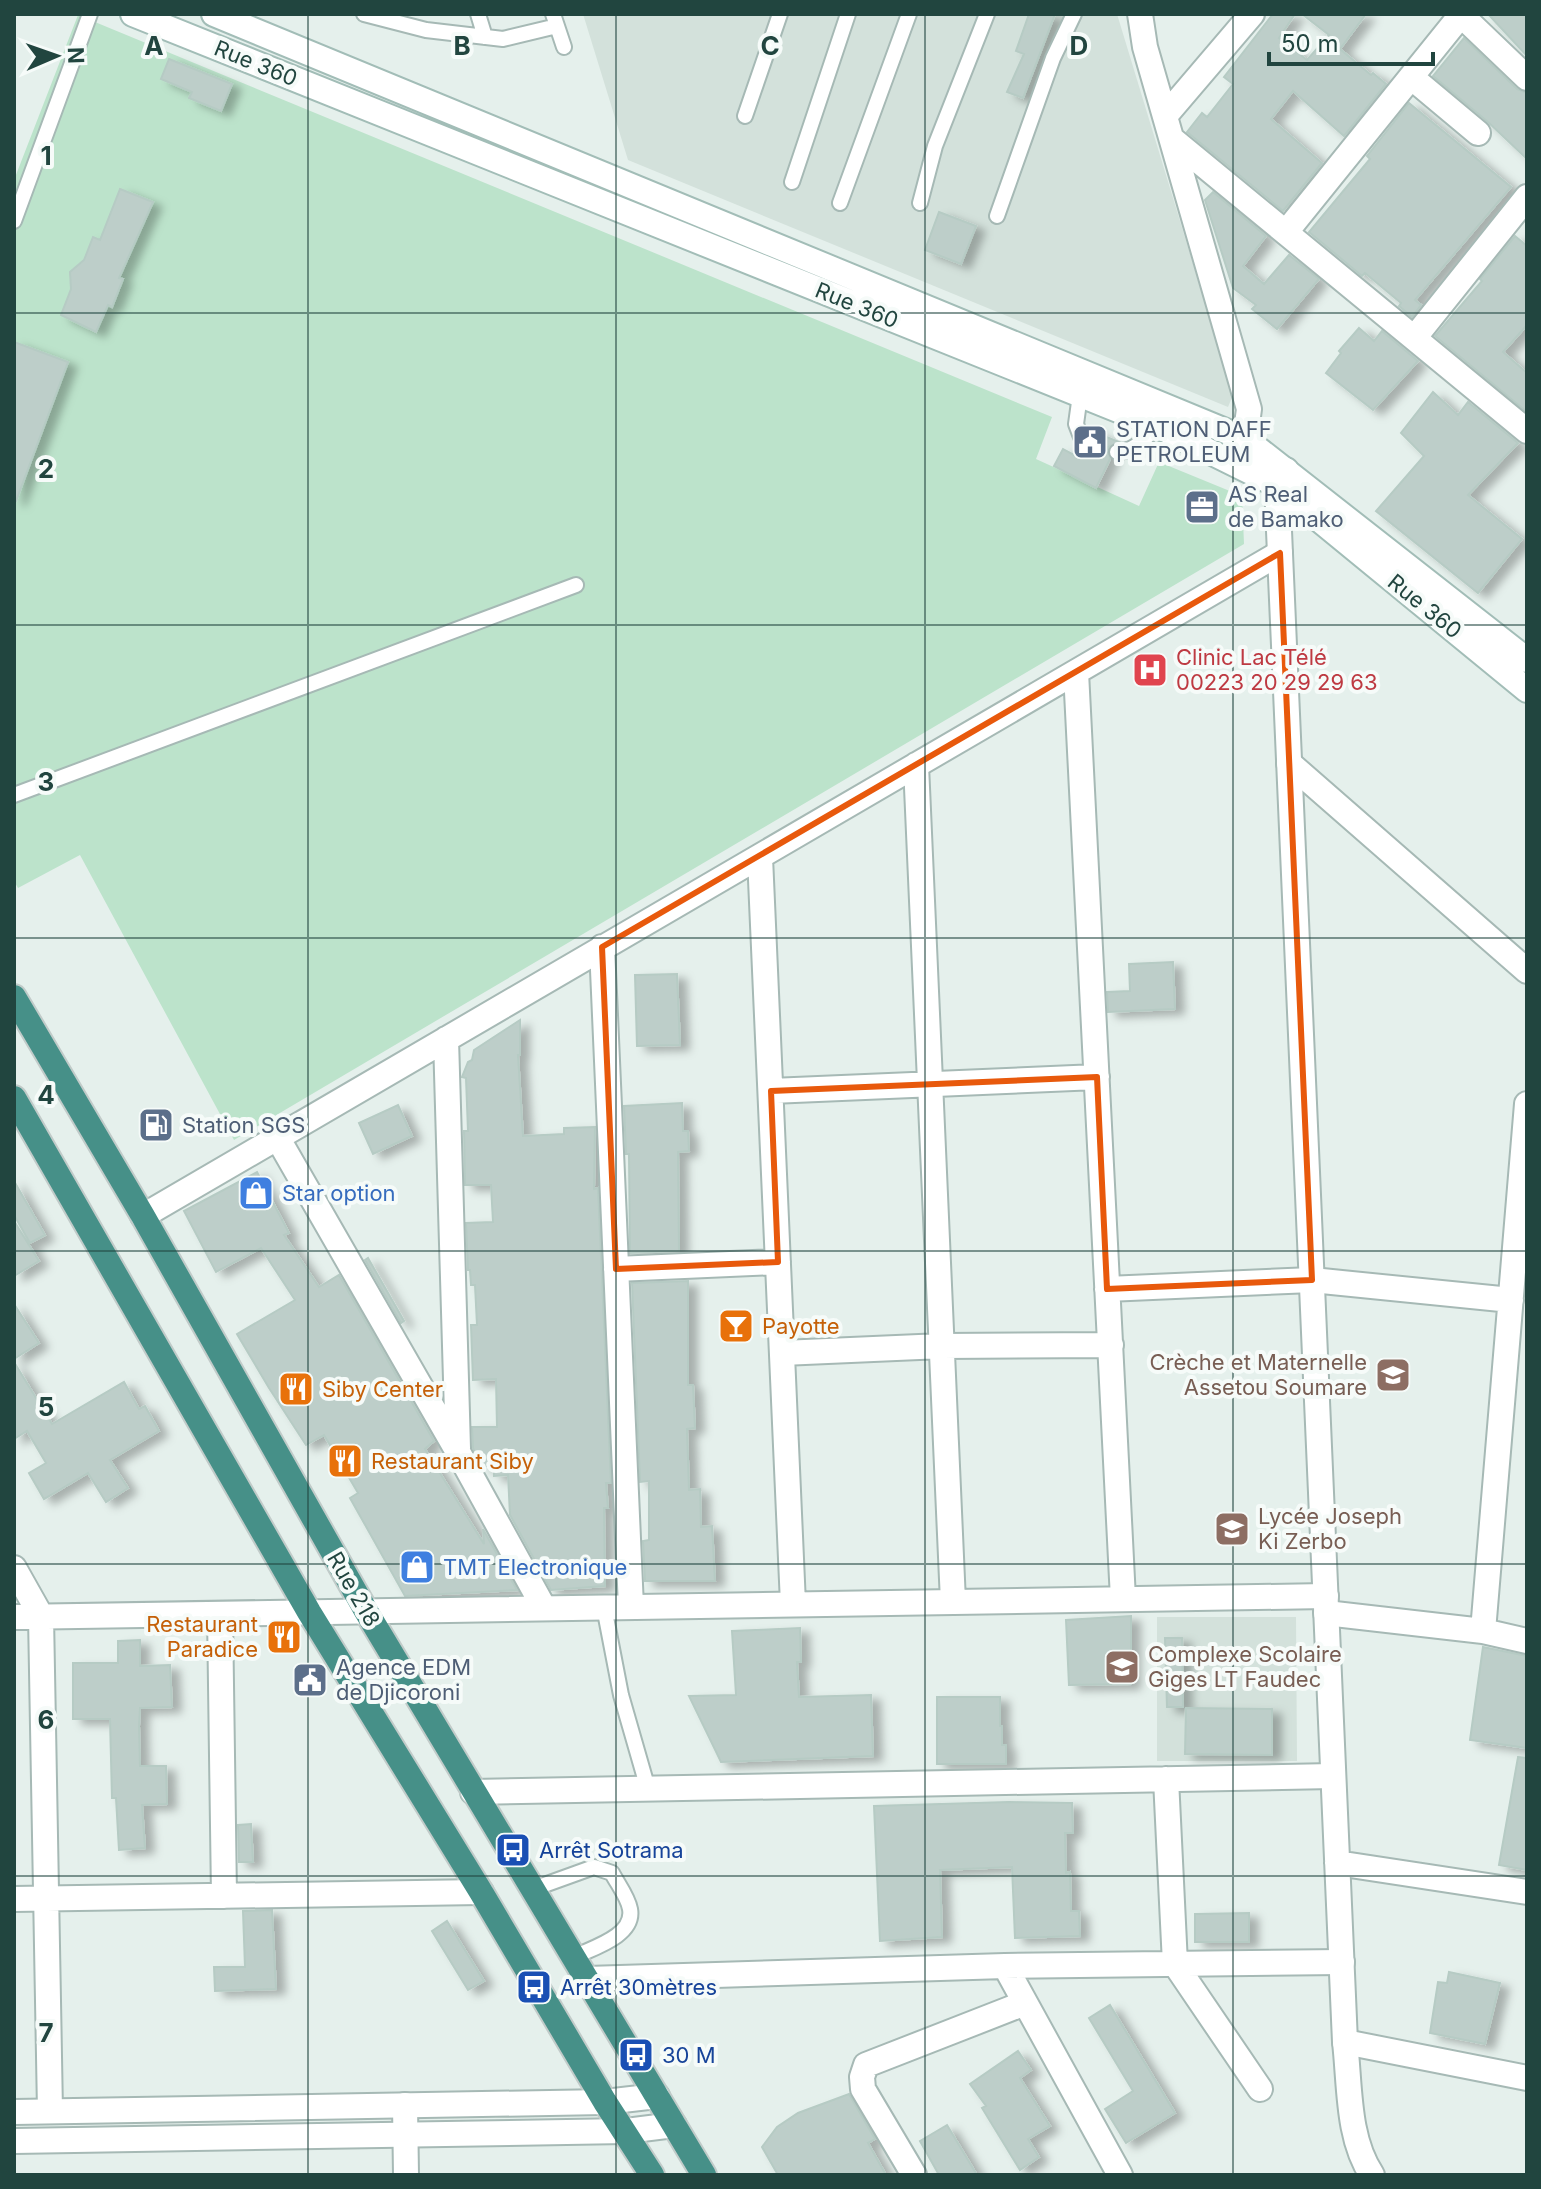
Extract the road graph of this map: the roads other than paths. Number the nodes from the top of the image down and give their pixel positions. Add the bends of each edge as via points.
1 (90, 14) edge
2 (133, 14) edge
3 (364, 14) edge
4 (478, 14) edge
5 (780, 14) edge
6 (848, 14) edge
7 (909, 14) edge
8 (987, 14) edge
9 (1074, 14) edge
10 (1140, 14) edge
11 (1252, 14) edge
12 (1461, 14) edge
13 (226, 16) edge
14 (555, 20) edge
15 (485, 37) junction
16 (564, 47) dead end
17 (1411, 77) junction
18 (1527, 78) edge
19 (745, 116) dead end
20 (1165, 116) junction
21 (1478, 133) dead end
22 (1172, 139) junction
23 (792, 182) dead end
24 (1527, 197) edge
25 (840, 203) dead end
26 (920, 203) dead end
27 (997, 216) dead end
28 (14, 221) edge
29 (1286, 232) junction
30 (1415, 337) junction
31 (1080, 395) junction
32 (1158, 426) junction
33 (1527, 431) edge
34 (1081, 437) dead end
35 (1245, 439) junction
36 (1117, 452) dead end
37 (1282, 478) junction
38 (1280, 553) junction
39 (576, 585) dead end
40 (1527, 660) edge
41 (1076, 672) junction
42 (1527, 690) edge
43 (1289, 763) junction
44 (916, 765) junction
45 (14, 795) edge
46 (760, 857) junction
47 (602, 947) junction
48 (1527, 971) edge
49 (14, 997) edge
50 (446, 1039) junction
51 (1097, 1077) junction
52 (930, 1084) junction
53 (771, 1091) junction
54 (14, 1098) edge
55 (1527, 1104) edge
56 (277, 1137) junction
57 (143, 1216) junction
58 (778, 1262) junction
59 (616, 1269) junction
60 (1312, 1280) junction
61 (1107, 1289) junction
62 (1511, 1300) junction
63 (1111, 1345) junction
64 (942, 1346) junction
65 (782, 1353) junction
66 (1516, 1383) edge
67 (458, 1452) junction
68 (14, 1568) edge
69 (1123, 1599) junction
70 (953, 1602) junction
71 (793, 1604) junction
72 (1326, 1604) junction
73 (604, 1607) junction
74 (631, 1607) junction
75 (544, 1608) junction
76 (366, 1611) junction
77 (309, 1612) junction
78 (220, 1614) junction
79 (41, 1616) junction
80 (14, 1617) edge
81 (1483, 1631) junction
82 (1527, 1641) edge
83 (1333, 1776) junction
84 (1166, 1779) junction
85 (648, 1789) junction
86 (473, 1792) junction
87 (1337, 1863) junction
88 (533, 1889) junction
89 (481, 1892) junction
90 (1527, 1892) edge
91 (224, 1896) junction
92 (14, 1899) edge
93 (46, 1899) junction
94 (574, 1957) junction
95 (1342, 1962) junction
96 (1175, 1964) junction
97 (1005, 1966) junction
98 (587, 1979) junction
99 (1025, 2003) junction
100 (1345, 2042) junction
101 (1527, 2078) edge
102 (1260, 2089) dead end
103 (657, 2096) junction
104 (605, 2102) junction
105 (405, 2105) junction
106 (50, 2111) junction
107 (14, 2112) edge
108 (674, 2125) junction
109 (626, 2131) junction
110 (405, 2135) junction
111 (14, 2141) edge
112 (406, 2175) edge
113 (652, 2175) edge
114 (704, 2175) edge
115 (914, 2175) edge
116 (1120, 2175) edge
117 (1372, 2175) edge

1 - 28 lane
2 - 31 street, Rue 360
3 - 15 lane via 426,30
4 - 15 lane
5 - 19 lane
6 - 23 lane
7 - 25 lane
8 - 26 lane via 935,146
9 - 27 lane
10 - 20 street
11 - 20 street
12 - 17 street
12 - 18 street
13 - 35 street, Rue 360
14 - 15 lane via 503,39
14 - 16 lane
17 - 21 street
17 - 29 street
20 - 22 street
22 - 29 street
22 - 35 street via 1249,409
24 - 30 street
29 - 30 street
30 - 33 street
31 - 32 street, Rue 360
31 - 34 lane via 1076,424
32 - 36 lane via 1134,449
32 - 37 street, Rue 360
35 - 37 street, Rue 360
37 - 38 street
37 - 40 street, Rue 360
37 - 42 street, Rue 360
38 - 41 street
38 - 43 street
39 - 45 lane
41 - 44 street
41 - 51 street
43 - 48 street
43 - 60 street
44 - 46 street
44 - 52 street
46 - 47 street
46 - 53 street
47 - 50 street
47 - 59 street
49 - 57 highway, Rue 218
50 - 56 street
50 - 67 street
51 - 52 street
51 - 61 street
52 - 53 street
52 - 64 street
53 - 58 street
54 - 77 highway
55 - 62 street
56 - 57 street
56 - 67 street
57 - 76 highway, Rue 218
58 - 59 street
58 - 65 street
59 - 74 street
60 - 61 street
60 - 62 street
60 - 72 street
61 - 63 street
62 - 66 street
63 - 64 street
63 - 69 street
64 - 65 street
64 - 70 street
65 - 71 street
66 - 81 street
67 - 75 street
68 - 79 street
69 - 70 street
69 - 72 street
70 - 71 street
71 - 74 street
72 - 81 street
72 - 83 street
73 - 74 street
73 - 75 street
73 - 85 lane via 621,1695
75 - 76 street
76 - 77 street
76 - 86 highway, Rue 218
77 - 78 street
77 - 89 highway
78 - 79 street
78 - 91 street
79 - 80 street
79 - 93 street
81 - 82 street
83 - 84 street
83 - 87 street
84 - 85 street
84 - 96 street
85 - 86 street
86 - 88 highway, Rue 218
87 - 90 street
87 - 95 street
88 - 94 highway, Rue 218
88 - 94 lane via 594,1867 612,1873 630,1908 629,1920 623,1932
89 - 91 street
89 - 104 highway
91 - 93 street
92 - 93 street
93 - 106 street
94 - 98 highway, Rue 218
95 - 96 street
95 - 100 street
96 - 97 street
96 - 102 street
97 - 98 street
97 - 99 street
98 - 103 highway, Rue 218
99 - 115 street via 866,2065 863,2089
99 - 116 street
100 - 101 street
100 - 117 street via 1356,2140
103 - 104 street
103 - 108 highway, Rue 218
104 - 105 street
104 - 109 highway
105 - 106 street
105 - 110 street
106 - 107 street
108 - 109 street
108 - 114 highway, Rue 218
109 - 110 street
109 - 113 highway
110 - 111 street
110 - 112 street

